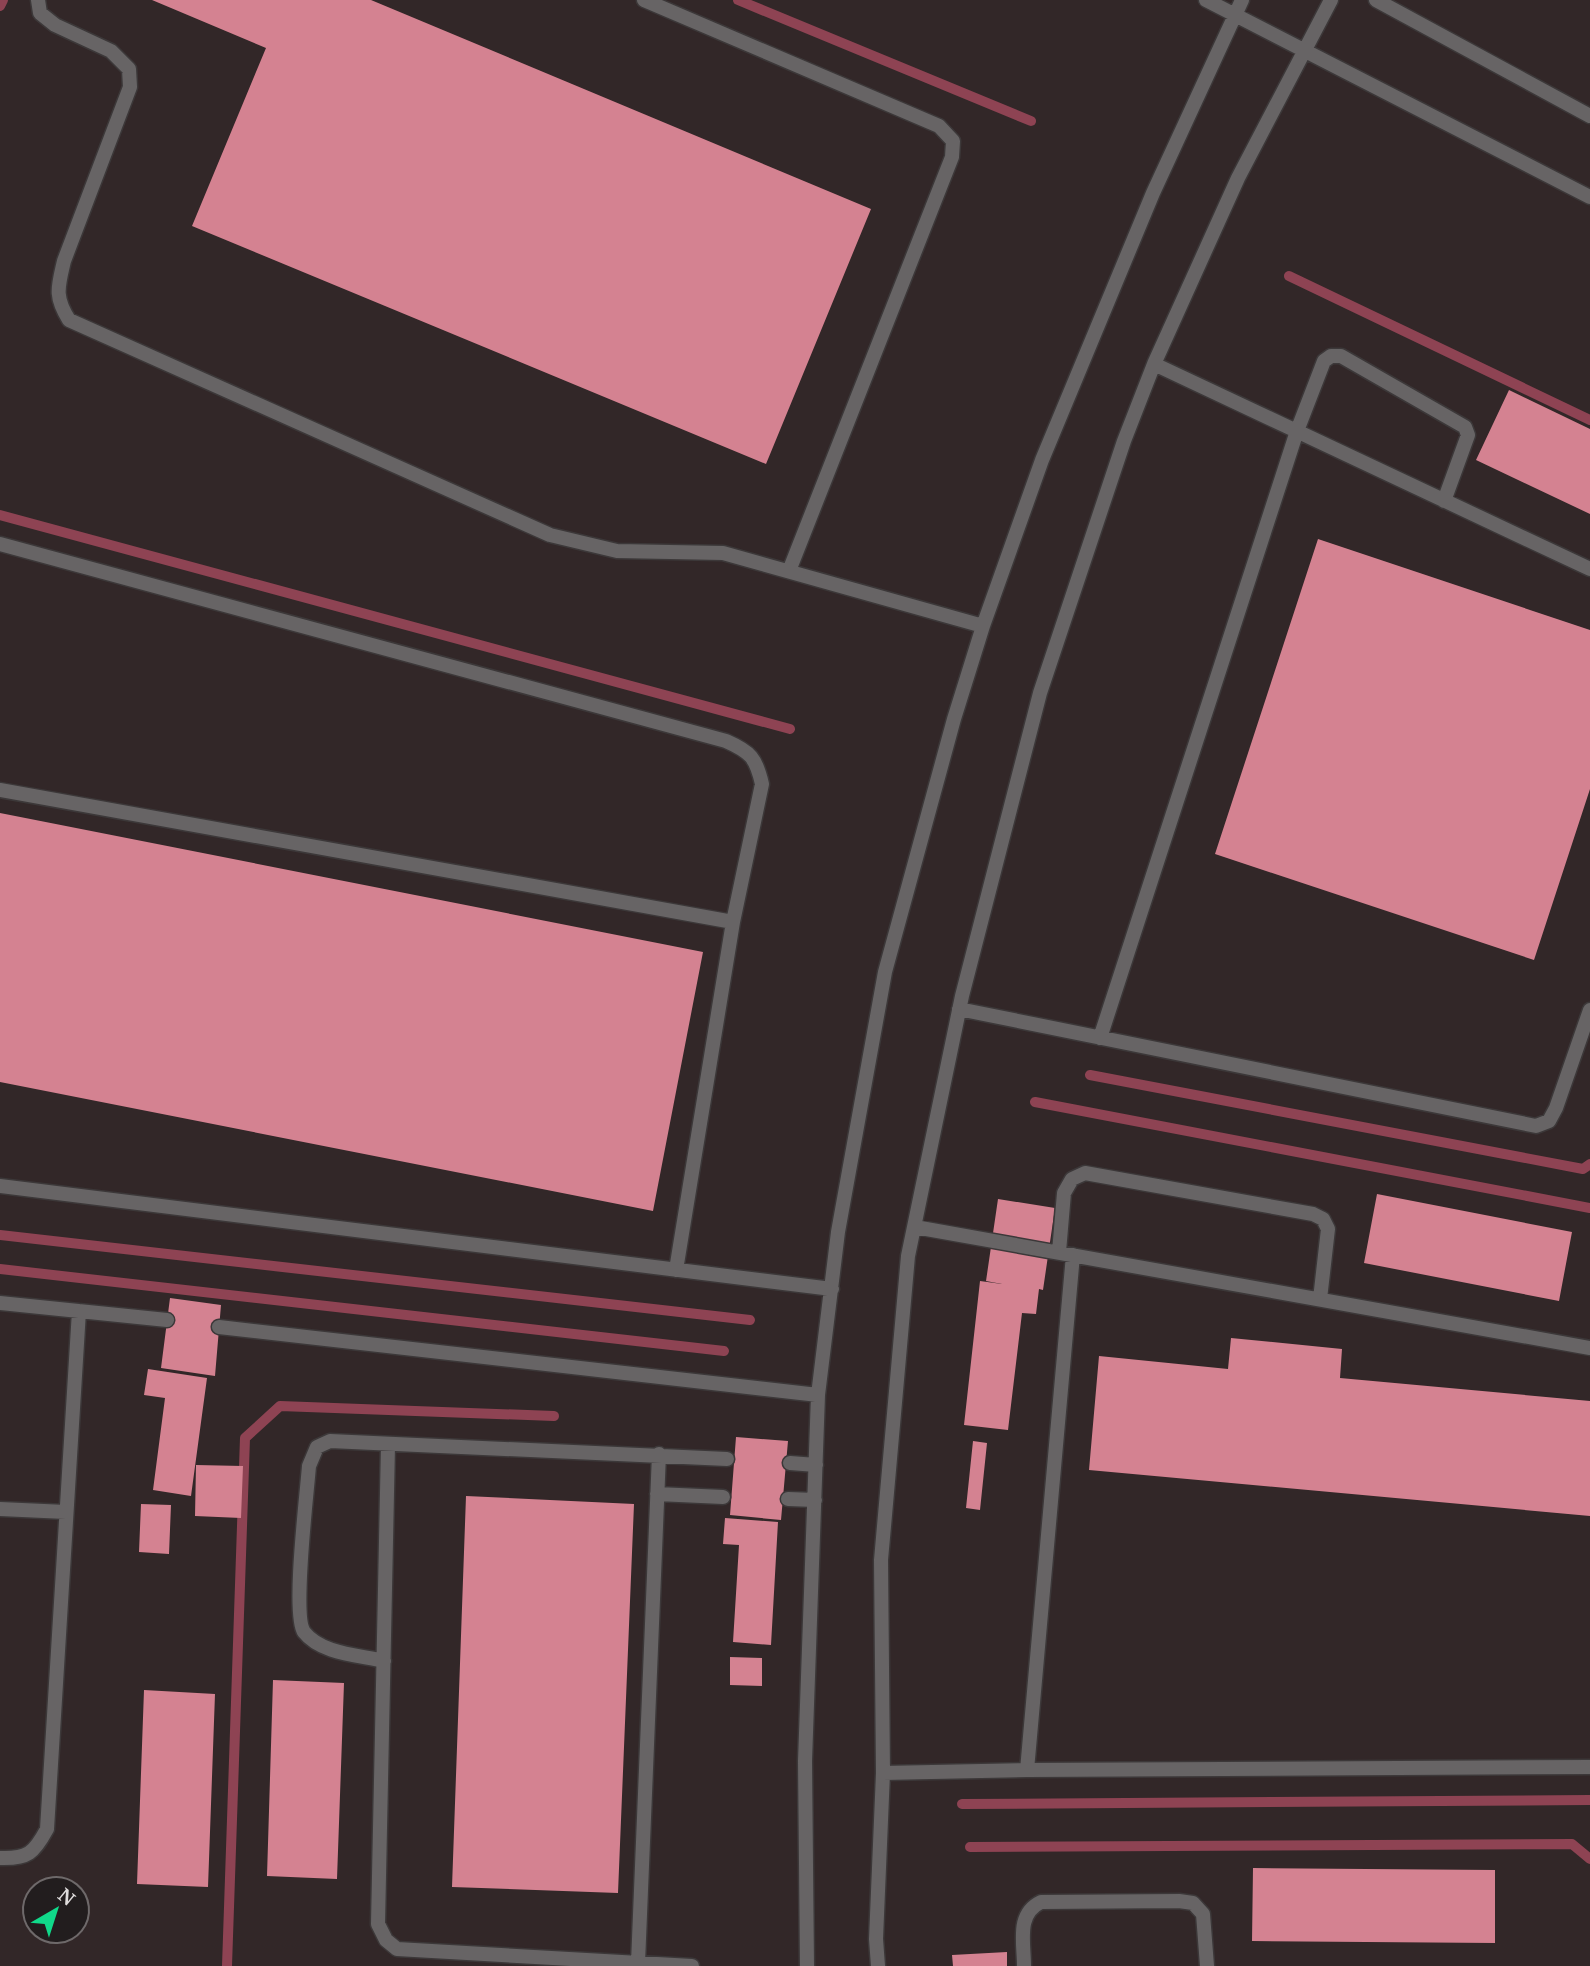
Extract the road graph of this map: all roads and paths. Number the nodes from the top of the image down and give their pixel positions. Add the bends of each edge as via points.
1 (38, 0) edge
2 (644, 0) edge
3 (1206, 0) edge
4 (1241, 0) edge
5 (1331, 0) edge
6 (1376, 0) edge
7 (1234, 15) junction
8 (1305, 52) junction
9 (1590, 116) edge
10 (1590, 197) edge
11 (1154, 364) junction
12 (1297, 431) junction
13 (1444, 501) junction
14 (0, 544) edge
15 (1590, 569) edge
16 (789, 571) junction
17 (983, 626) junction
18 (0, 790) edge
19 (733, 922) junction
20 (959, 1009) junction
21 (1590, 1010) edge
22 (1100, 1038) junction
23 (0, 1186) edge
24 (915, 1227) junction
25 (1066, 1254) junction
26 (676, 1270) junction
27 (832, 1289) junction
28 (1320, 1299) junction
29 (0, 1303) edge
30 (79, 1311) junction
31 (167, 1320) dead end
32 (219, 1327) dead end
33 (1590, 1348) edge
34 (818, 1395) junction
35 (388, 1445) junction
36 (659, 1454) junction
37 (727, 1459) dead end
38 (790, 1463) dead end
39 (816, 1465) junction
40 (657, 1494) junction
41 (723, 1497) dead end
42 (788, 1499) dead end
43 (814, 1500) junction
44 (0, 1509) edge
45 (66, 1512) junction
46 (384, 1661) junction
47 (1590, 1767) edge
48 (1027, 1770) junction
49 (883, 1773) junction
50 (0, 1858) edge
51 (638, 1963) junction
52 (692, 1966) edge
53 (807, 1966) edge
54 (878, 1966) edge
55 (1024, 1966) edge
56 (1207, 1966) edge

1 - 16 lane via 40,13 55,25 111,51 129,69 130,78 64,261 58,303 69,320 550,535 617,551 723,553
2 - 16 lane via 939,126 953,141 953,157
3 - 7 lane
4 - 7 lane
5 - 8 lane
6 - 9 lane
7 - 8 lane
7 - 17 lane via 1153,193 1042,460
8 - 10 lane
8 - 11 lane via 1238,178
11 - 12 lane
11 - 20 lane via 1040,693
12 - 13 lane
12 - 13 lane via 1324,361 1341,356 1465,427 1468,435
12 - 22 lane
13 - 15 lane
14 - 19 lane via 726,741 745,750 757,762 762,784
16 - 17 lane
17 - 27 lane via 885,972
18 - 19 lane
19 - 26 lane
20 - 22 lane
20 - 24 lane
21 - 22 lane via 1556,1108 1549,1121 1536,1126
23 - 26 lane
24 - 25 lane
24 - 49 lane via 908,1255 881,1560
25 - 28 lane
25 - 28 lane via 1063,1193 1072,1179 1085,1172 1313,1213 1328,1229
25 - 48 lane
26 - 27 lane
27 - 34 lane
28 - 33 lane
29 - 30 lane
30 - 31 lane
30 - 45 lane
32 - 34 lane
34 - 39 lane
35 - 36 lane
35 - 46 lane
35 - 46 lane via 330,1441 317,1447 309,1466 299,1608 303,1631 324,1648
36 - 37 lane
36 - 40 lane
38 - 39 lane
39 - 43 lane
40 - 41 lane
40 - 51 lane
42 - 43 lane
43 - 53 lane via 805,1762
44 - 45 lane
45 - 50 lane via 47,1829 37,1847 21,1859
46 - 51 lane via 378,1924 386,1940 397,1949
47 - 48 lane
48 - 49 lane
49 - 54 lane
51 - 52 lane
55 - 56 lane via 1024,1915 1041,1902 1179,1901 1192,1903 1203,1914

